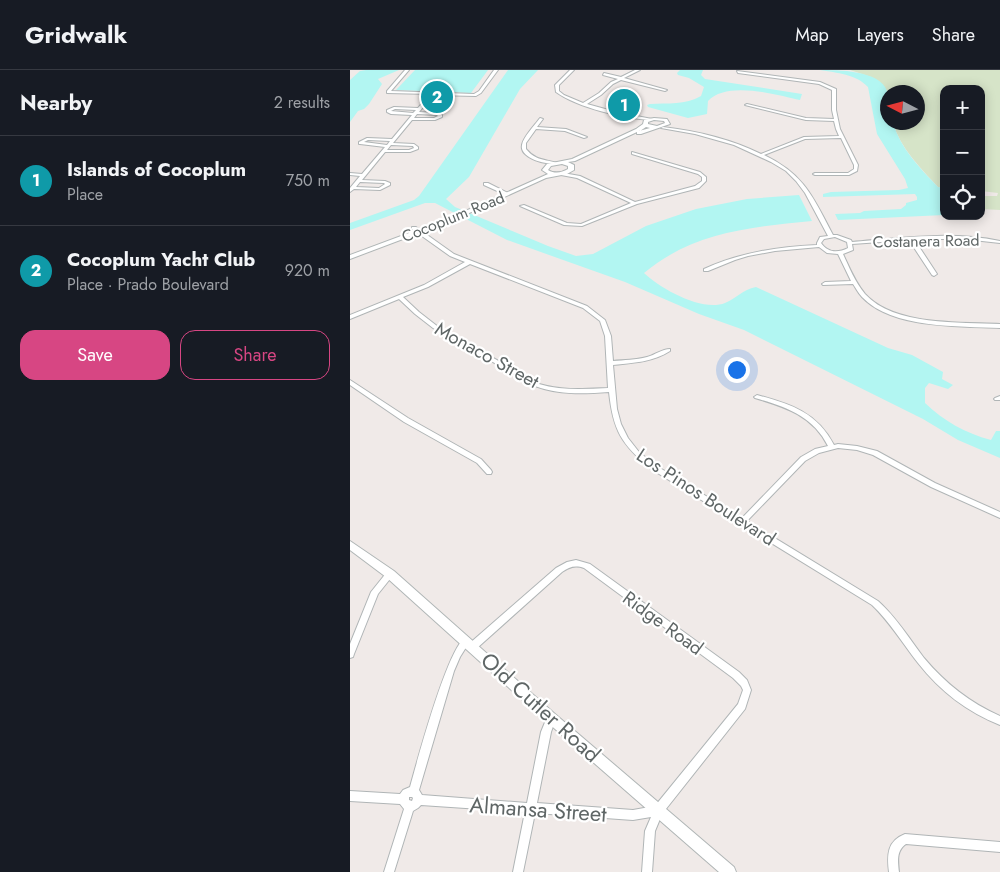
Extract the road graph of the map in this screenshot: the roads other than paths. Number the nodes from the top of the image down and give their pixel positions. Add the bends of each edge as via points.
1 (407, 70) edge
2 (496, 70) edge
3 (572, 70) edge
4 (638, 70) edge
5 (738, 72) dead end
6 (604, 74) dead end
7 (621, 79) junction
8 (665, 90) dead end
9 (432, 94) junction
10 (584, 104) junction
11 (747, 105) dead end
12 (416, 112) junction
13 (634, 118) junction
14 (410, 119) junction
15 (540, 119) dead end
16 (650, 119) junction
17 (836, 120) junction
18 (645, 124) junction
19 (666, 126) junction
20 (534, 128) junction
21 (654, 128) junction
22 (585, 137) dead end
23 (841, 137) junction
24 (393, 140) junction
25 (388, 145) junction
26 (384, 150) junction
27 (633, 153) dead end
28 (762, 155) junction
29 (539, 160) junction
30 (559, 163) junction
31 (546, 168) junction
32 (572, 168) junction
33 (350, 174) edge
34 (554, 174) junction
35 (563, 174) junction
36 (815, 174) dead end
37 (363, 175) junction
38 (578, 177) junction
39 (358, 181) junction
40 (350, 182) edge
41 (486, 184) dead end
42 (351, 190) edge
43 (505, 193) junction
44 (635, 203) junction
45 (522, 206) dead end
46 (466, 211) joint
47 (416, 230) junction
48 (831, 236) junction
49 (911, 240) junction
50 (1000, 242) edge
51 (851, 243) junction
52 (819, 246) junction
53 (350, 251) edge
54 (840, 253) junction
55 (350, 257) edge
56 (469, 262) junction
57 (706, 270) dead end
58 (934, 274) dead end
59 (855, 282) junction
60 (825, 284) dead end
61 (400, 297) junction
62 (350, 318) edge
63 (1000, 326) edge
64 (668, 350) dead end
65 (611, 363) junction
66 (350, 382) edge
67 (613, 390) junction
68 (757, 397) dead end
69 (832, 447) junction
70 (489, 472) dead end
71 (1000, 515) edge
72 (742, 522) junction
73 (350, 545) edge
74 (390, 574) junction
75 (470, 644) junction
76 (350, 654) edge
77 (551, 718) junction
78 (1000, 722) edge
79 (350, 796) edge
80 (416, 796) junction
81 (406, 803) junction
82 (530, 808) junction
83 (658, 811) junction
84 (1000, 847) edge
85 (389, 872) edge
86 (518, 872) edge
87 (647, 872) edge
88 (729, 872) edge
89 (894, 872) edge

1 - 9 street via 388,92
2 - 9 street via 477,94
3 - 10 street via 560,81 557,89 564,97
4 - 7 street
5 - 17 street via 830,86 834,90
6 - 7 street
7 - 8 street
7 - 10 street
9 - 12 street
10 - 13 street
11 - 17 street via 806,119
12 - 12 street via 394,108 388,111 392,114
12 - 14 street
12 - 14 street via 441,116 436,119
13 - 16 street
13 - 18 street
14 - 24 street
15 - 20 street
16 - 18 street, Cocoplum Road
16 - 19 street via 665,120
17 - 23 street
18 - 21 street
18 - 30 street, Cocoplum Road via 575,160
19 - 21 street
19 - 28 street
20 - 22 street via 566,130
20 - 29 street via 523,148
21 - 32 street, Cocoplum Road via 584,158
23 - 28 street via 806,138
23 - 36 street via 856,166 855,171 849,174
24 - 25 street
24 - 25 street via 367,139 360,143
25 - 26 street
25 - 26 street via 414,145 417,148 410,151
26 - 37 street
27 - 44 street via 696,172 705,178 697,187
28 - 48 street via 798,180
29 - 30 street
29 - 31 street
30 - 31 street, Cocoplum Road
30 - 32 street
31 - 34 street, Cocoplum Road
31 - 43 street, Cocoplum Road via 538,176
32 - 35 street, Cocoplum Road
32 - 38 street
33 - 37 street
34 - 35 street, Cocoplum Road
34 - 43 street, Cocoplum Road
35 - 38 street
37 - 39 street
38 - 44 street
39 - 40 street
39 - 42 street
39 - 42 street via 388,184 380,189
41 - 43 street
43 - 46 street, Cocoplum Road
44 - 45 street via 590,223 576,225
46 - 47 street, Cocoplum Road
47 - 53 street, Cocoplum Road
47 - 55 street, Cocoplum Road
47 - 56 street, Los Pinos Boulevard via 442,250
48 - 51 street
48 - 52 street via 822,238
49 - 50 street, Costanera Road via 971,238
49 - 51 street, Costanera Road
49 - 58 street
51 - 54 street via 851,248
52 - 54 street via 829,252
52 - 57 street via 755,252
54 - 59 street
56 - 61 street
56 - 65 street, Los Pinos Boulevard via 575,302 592,312 606,327
59 - 60 street
59 - 63 street via 872,302 908,318
61 - 62 street
61 - 67 street, Monaco Street via 435,327 537,385 566,391
64 - 65 street via 651,359
65 - 67 street, Los Pinos Boulevard
66 - 70 street via 406,420 479,461
67 - 72 street, Los Pinos Boulevard via 616,423 635,453
68 - 69 street via 782,404 811,418 826,433
69 - 71 street via 872,452
69 - 72 street via 803,459
72 - 78 street, Los Pinos Boulevard via 875,604 947,689 970,707
73 - 74 street, Old Cutler Road
74 - 75 street, Old Cutler Road
74 - 76 street via 375,592
75 - 77 street, Old Cutler Road
75 - 80 street via 456,655 450,670
75 - 83 street, Ridge Road via 554,574 574,563 586,566 736,675 747,690 744,702
77 - 82 street
77 - 83 street, Old Cutler Road
79 - 81 street
80 - 81 street via 414,805
80 - 82 street, Almansa Street
81 - 85 street
82 - 83 street, Almansa Street via 633,815
82 - 86 street
83 - 87 street via 650,831
83 - 88 street, Old Cutler Road
84 - 89 street via 905,838 894,850

